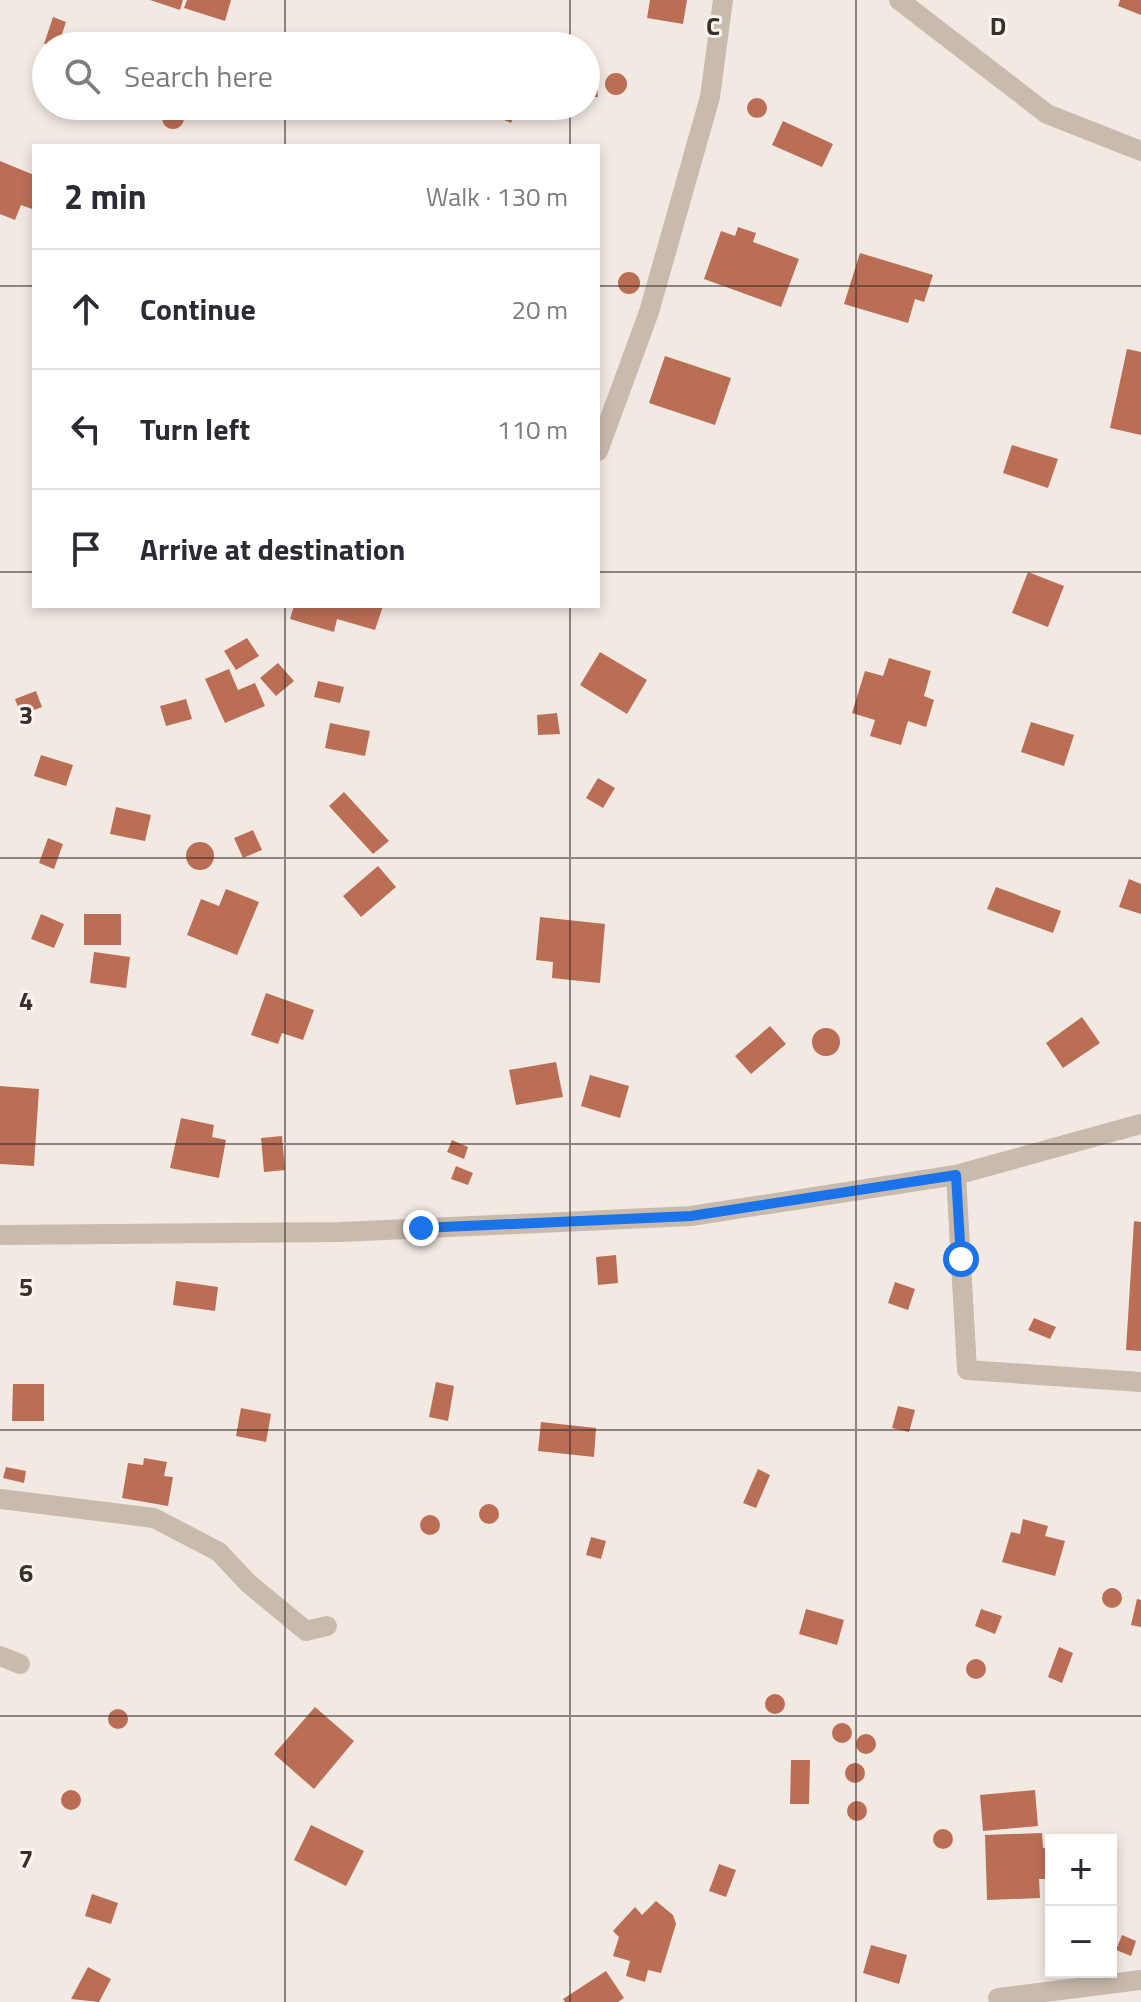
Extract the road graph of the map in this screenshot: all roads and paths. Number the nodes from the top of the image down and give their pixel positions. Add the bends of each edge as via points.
1 (723, 0) edge
2 (899, 0) edge
3 (1141, 151) edge
4 (600, 446) edge
5 (1141, 1124) edge
6 (956, 1175) junction
7 (0, 1235) edge
8 (1141, 1382) edge
9 (0, 1499) edge
10 (327, 1626) dead end
11 (0, 1656) edge
12 (20, 1664) dead end
13 (1141, 1980) edge
14 (998, 1998) dead end

1 - 4 street via 710,97 649,312
2 - 3 street via 1047,114
5 - 6 street
6 - 7 street via 691,1216 342,1232
6 - 8 street via 967,1370
9 - 10 street via 154,1518 219,1552 306,1631
11 - 12 street
13 - 14 street

